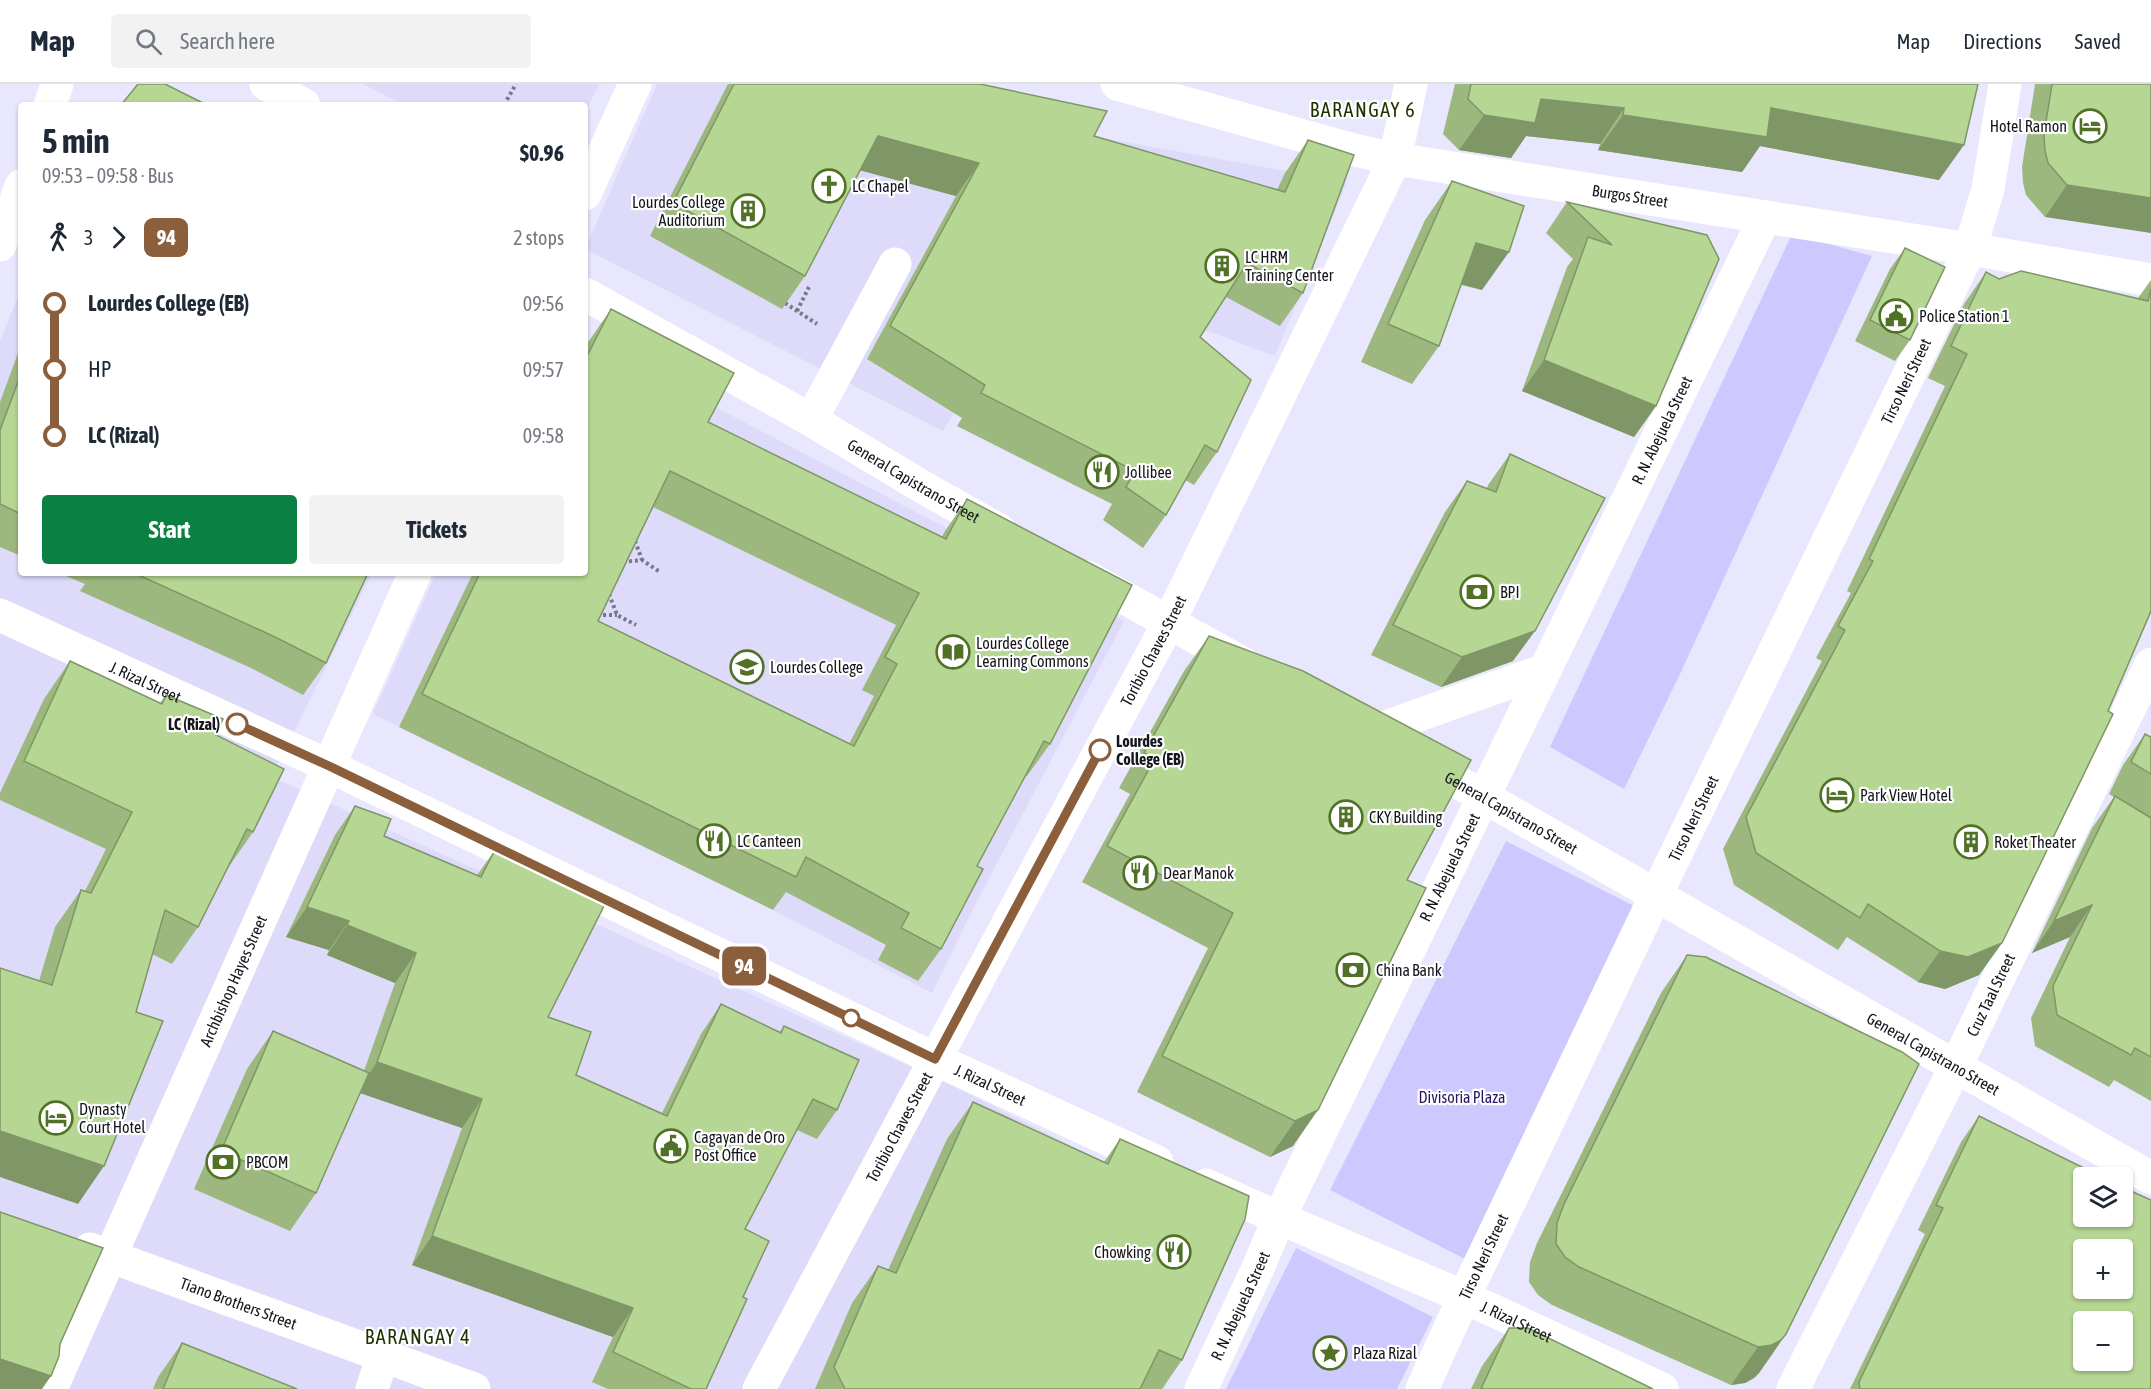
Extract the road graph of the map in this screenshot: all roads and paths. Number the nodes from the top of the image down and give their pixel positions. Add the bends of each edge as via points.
1 (57, 84) edge
2 (266, 84) edge
3 (304, 84) edge
4 (516, 84) edge
5 (635, 84) edge
6 (1117, 84) edge
7 (1411, 84) edge
8 (2006, 84) edge
9 (51, 102) edge
10 (299, 102) edge
11 (313, 102) edge
12 (506, 102) edge
13 (1395, 159) junction
14 (588, 187) edge
15 (18, 194) edge
16 (1765, 218) junction
17 (0, 245) edge
18 (1970, 249) junction
19 (895, 264) dead end
20 (2151, 280) edge
21 (809, 287) edge
22 (588, 296) edge
23 (797, 311) dead end
24 (811, 420) junction
25 (632, 536) edge
26 (1027, 544) edge
27 (642, 560) junction
28 (1057, 561) edge
29 (619, 563) edge
30 (660, 572) dead end
31 (414, 576) edge
32 (607, 588) edge
33 (0, 615) edge
34 (617, 615) junction
35 (594, 616) edge
36 (1168, 622) junction
37 (636, 625) dead end
38 (2151, 664) edge
39 (1545, 670) junction
40 (1269, 677) edge
41 (1339, 716) edge
42 (1369, 733) junction
43 (329, 766) junction
44 (1485, 796) junction
45 (2084, 801) junction
46 (2113, 818) edge
47 (1656, 895) junction
48 (935, 1059) junction
49 (1955, 1068) junction
50 (2151, 1178) edge
51 (1279, 1218) junction
52 (66, 1241) edge
53 (110, 1255) junction
54 (1464, 1297) junction
55 (383, 1356) junction
56 (51, 1389) edge
57 (372, 1389) edge
58 (474, 1389) edge
59 (759, 1389) edge
60 (1201, 1389) edge
61 (1422, 1389) edge
62 (1662, 1389) edge
63 (1793, 1389) edge

1 - 9 street
2 - 10 street
3 - 11 street
4 - 12 path
5 - 14 street
6 - 13 street, Burgos Street
7 - 13 street, Toribio Chaves Street
8 - 18 street, Tirso Neri Street via 1988,189
13 - 16 street, Burgos Street
13 - 36 street, Toribio Chaves Street
15 - 17 street
16 - 18 street, Burgos Street
16 - 39 street, R. N. Abejuela Street
18 - 20 street, Burgos Street
18 - 47 street, Tirso Neri Street
19 - 24 street
21 - 23 path
22 - 24 street, General Capistrano Street
24 - 26 street, General Capistrano Street
25 - 27 path
27 - 29 path
27 - 30 path
28 - 36 street
31 - 43 street, Archbishop Hayes Street
32 - 34 path
33 - 43 street, J. Rizal Street
34 - 35 path
34 - 37 path
36 - 40 street
36 - 48 street, Toribio Chaves Street
38 - 45 street, Cruz Taal Street
39 - 42 street
39 - 44 street, R. N. Abejuela Street
41 - 42 street, General Capistrano Street
42 - 44 street, General Capistrano Street
43 - 48 street, J. Rizal Street
43 - 53 street, Archbishop Hayes Street
44 - 47 street, General Capistrano Street
44 - 51 street, R. N. Abejuela Street
45 - 46 street
45 - 49 street, Cruz Taal Street
47 - 49 street, General Capistrano Street
47 - 54 street, Tirso Neri Street
48 - 51 street, J. Rizal Street
48 - 59 street, Toribio Chaves Street
49 - 50 street, General Capistrano Street
49 - 63 street, Cruz Taal Street
51 - 54 street, J. Rizal Street
51 - 60 street, R. N. Abejuela Street
52 - 53 street, Tiano Brothers Street
53 - 55 street, Tiano Brothers Street
53 - 56 street, Archbishop Hayes Street
54 - 61 street, Tirso Neri Street
54 - 62 street, J. Rizal Street
55 - 57 street
55 - 58 street, Tiano Brothers Street

